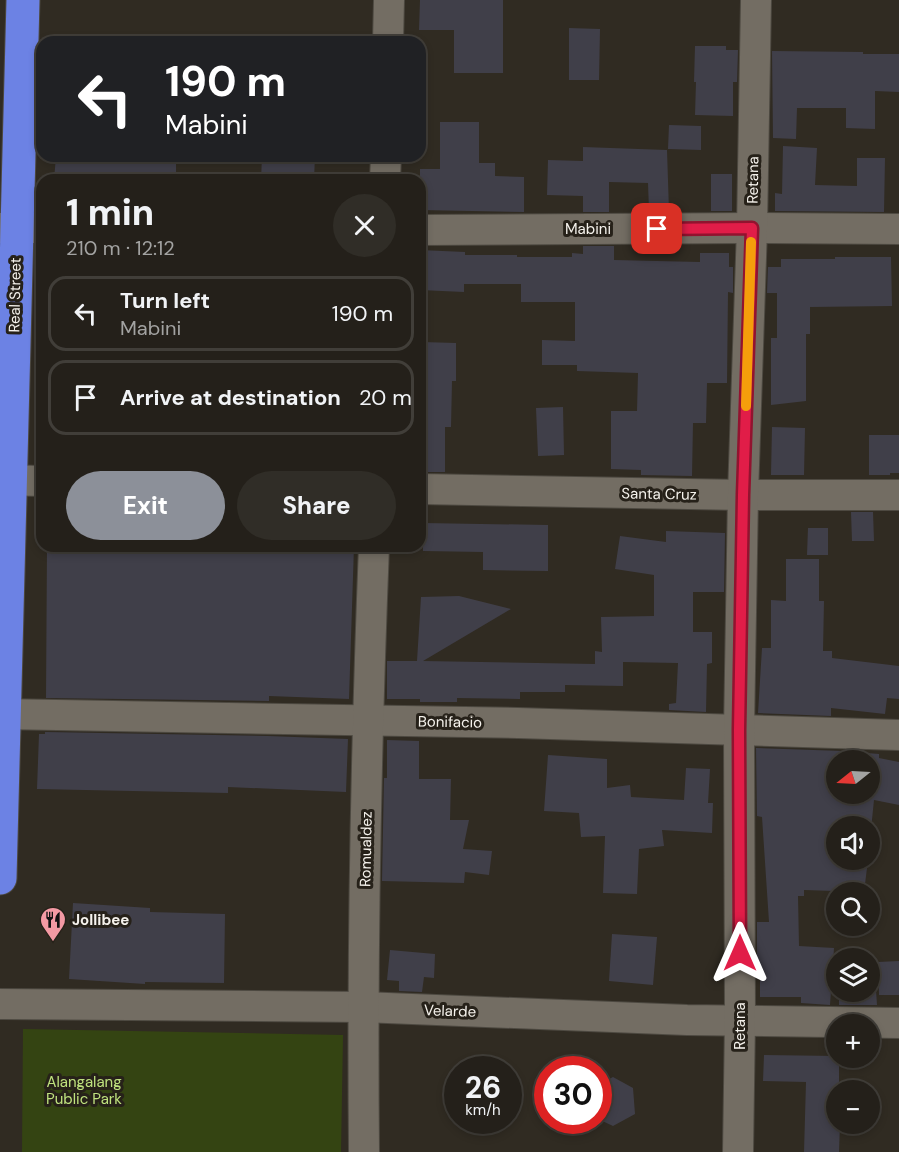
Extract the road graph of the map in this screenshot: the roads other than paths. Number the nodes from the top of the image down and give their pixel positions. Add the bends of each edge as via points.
1 (22, 0) edge
2 (389, 0) edge
3 (756, 0) edge
4 (388, 36) edge
5 (20, 228) edge
6 (752, 228) junction
7 (899, 229) edge
8 (426, 230) edge
9 (18, 480) edge
10 (426, 489) edge
11 (743, 495) junction
12 (899, 495) edge
13 (374, 552) edge
14 (2, 714) edge
15 (368, 720) junction
16 (739, 730) junction
17 (899, 735) edge
18 (0, 878) edge
19 (0, 1004) edge
20 (363, 1007) junction
21 (740, 1020) junction
22 (899, 1023) edge
23 (364, 1152) edge
24 (738, 1152) edge

1 - 5 highway, Real Street
2 - 4 street
3 - 6 street, Retana
5 - 9 highway, Real Street
6 - 7 street, Mabini
6 - 8 street, Mabini
6 - 11 street, Retana
9 - 14 highway, Real Street
10 - 11 street, Santa Cruz
11 - 12 street, Santa Cruz
11 - 16 street, Retana
13 - 15 street, Romualdez
14 - 15 street, Bonifacio
14 - 18 highway, Real Street
15 - 16 street, Bonifacio
15 - 20 street, Romualdez
16 - 17 street, Bonifacio
16 - 21 street, Retana
19 - 20 street, Velarde
20 - 21 street, Velarde
20 - 23 street, Romualdez
21 - 22 street, Velarde
21 - 24 street, Retana

